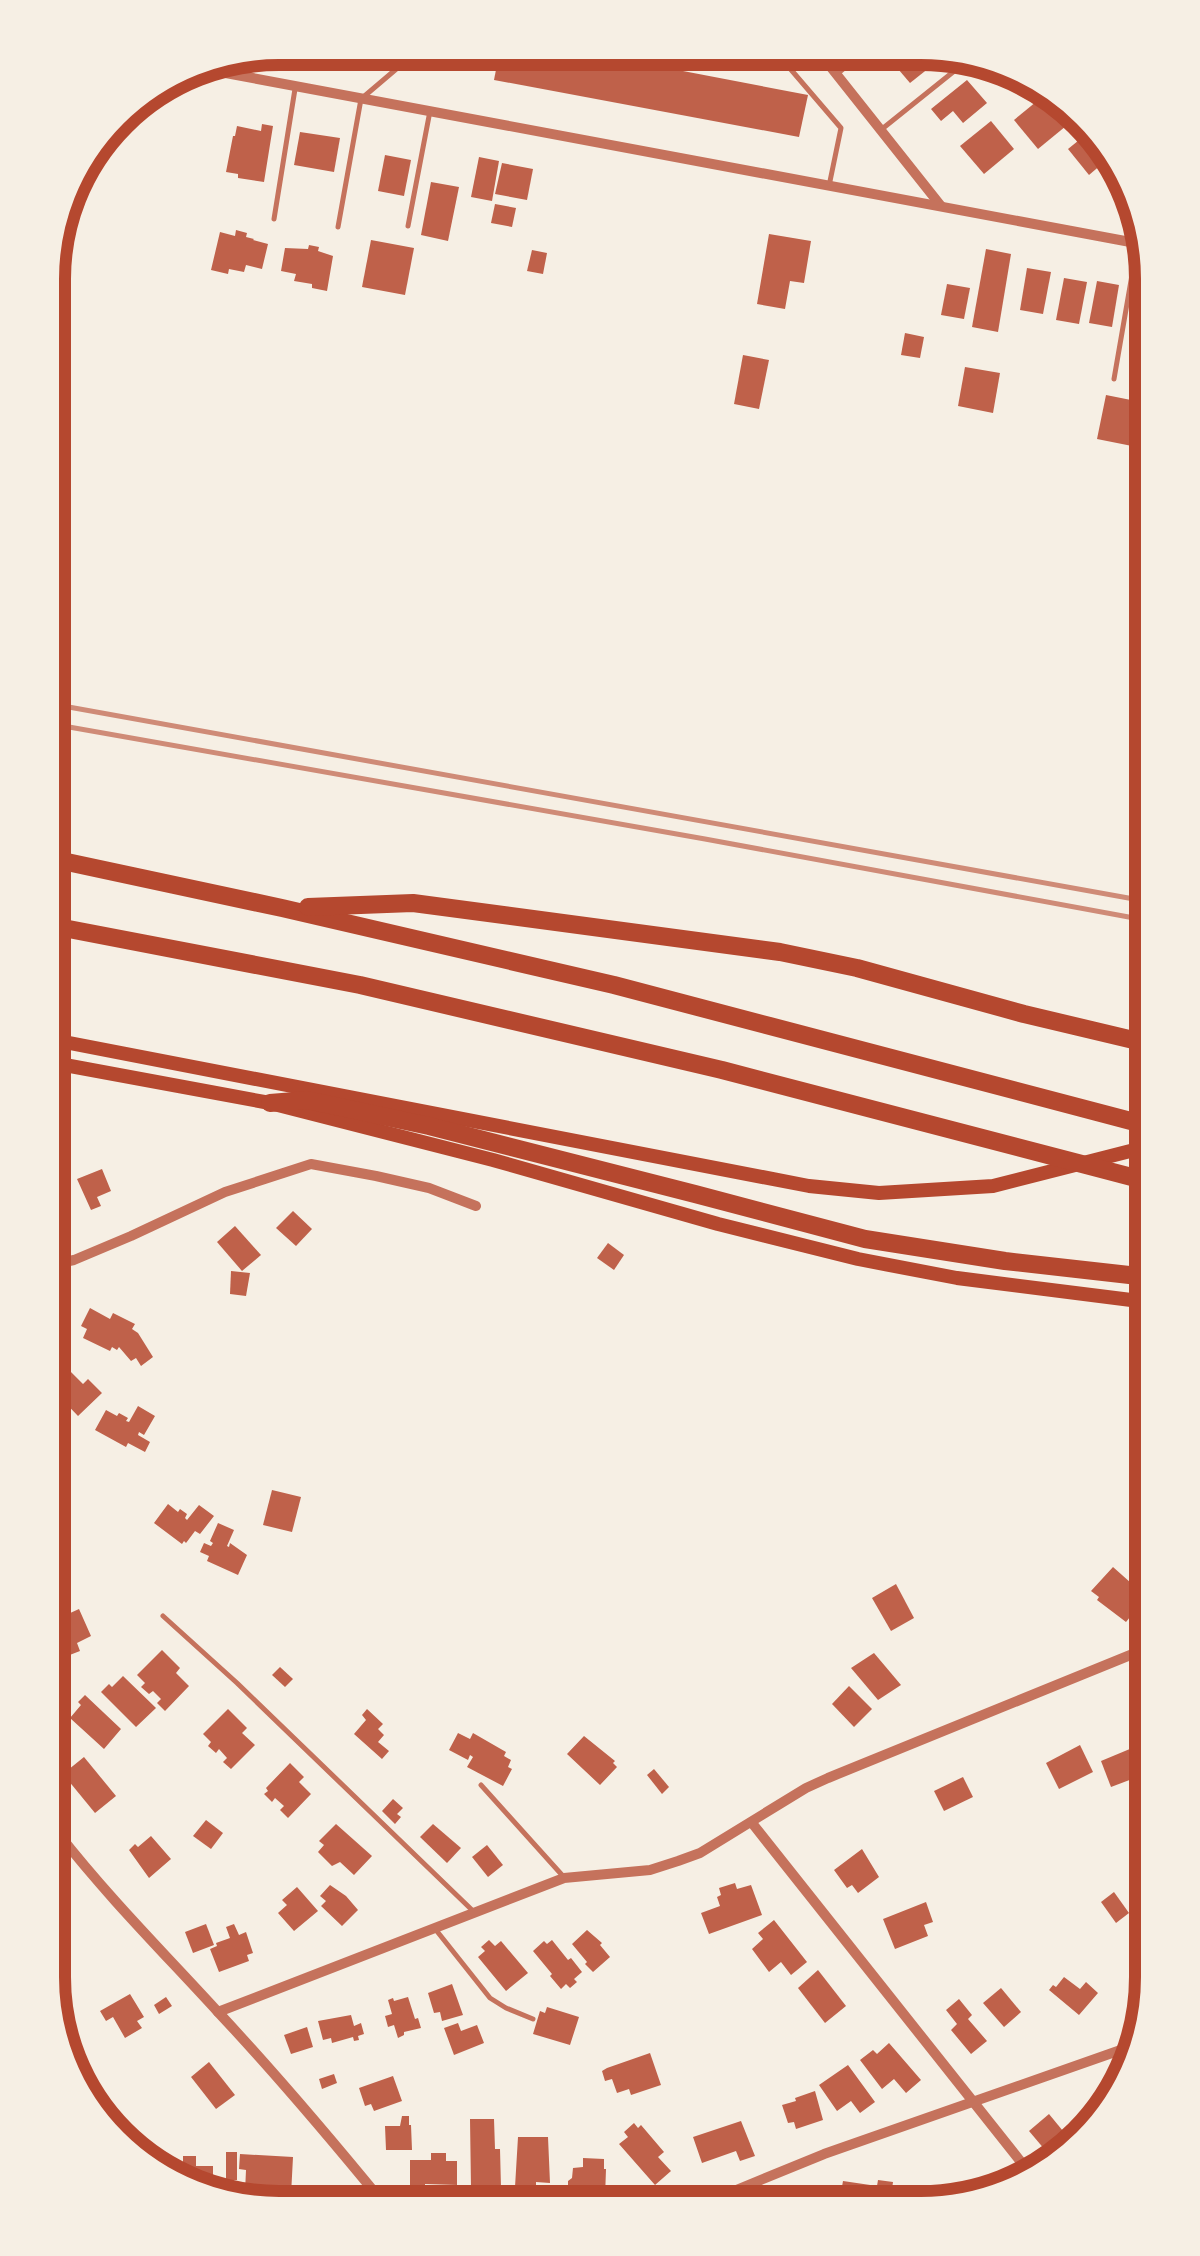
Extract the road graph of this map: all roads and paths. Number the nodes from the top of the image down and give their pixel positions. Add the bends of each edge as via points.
1 (401, 65) edge
2 (788, 65) edge
3 (830, 65) edge
4 (848, 65) edge
5 (958, 68) edge
6 (223, 72) edge
7 (837, 74) junction
8 (296, 86) junction
9 (362, 99) junction
10 (430, 112) junction
11 (882, 129) junction
12 (829, 186) junction
13 (942, 207) junction
14 (274, 219) dead end
15 (408, 226) dead end
16 (338, 227) dead end
17 (1131, 243) edge
18 (1134, 269) edge
19 (1114, 379) dead end
20 (65, 862) edge
21 (282, 908) junction
22 (65, 928) edge
23 (1135, 1041) edge
24 (65, 1042) edge
25 (65, 1065) edge
26 (270, 1103) junction
27 (1135, 1123) edge
28 (1135, 1150) edge
29 (1135, 1178) edge
30 (476, 1206) dead end
31 (65, 1262) edge
32 (1135, 1276) edge
33 (1135, 1300) edge
34 (163, 1616) dead end
35 (1135, 1653) edge
36 (481, 1785) dead end
37 (752, 1823) junction
38 (65, 1843) edge
39 (564, 1878) junction
40 (474, 1912) junction
41 (434, 1928) junction
42 (218, 2012) junction
43 (533, 2018) dead end
44 (1123, 2049) edge
45 (973, 2101) junction
46 (1023, 2165) edge
47 (374, 2191) edge
48 (734, 2191) edge

1 - 9 lane
2 - 12 lane via 841,128
3 - 7 street
4 - 7 lane
5 - 11 lane
6 - 8 street
7 - 11 street
8 - 9 street
8 - 14 lane
9 - 10 street
9 - 16 lane
10 - 12 street
10 - 15 lane
11 - 13 street
12 - 13 street
13 - 17 street
18 - 19 lane
20 - 21 highway
21 - 23 highway via 414,903 780,952
21 - 27 highway via 614,984
22 - 29 highway via 398,994
24 - 28 main road via 878,1194 993,1186
25 - 26 main road
26 - 32 highway via 307,1100 429,1126 865,1240
26 - 33 main road via 858,1258
30 - 31 street via 429,1188 310,1164 226,1192
34 - 40 lane
35 - 37 street via 828,1778
36 - 39 lane
37 - 39 street via 700,1853 650,1870
37 - 45 street
38 - 42 street
39 - 40 street
40 - 41 street
41 - 42 street
41 - 43 lane via 490,1998
42 - 47 street
44 - 45 street
45 - 46 street
45 - 48 street

